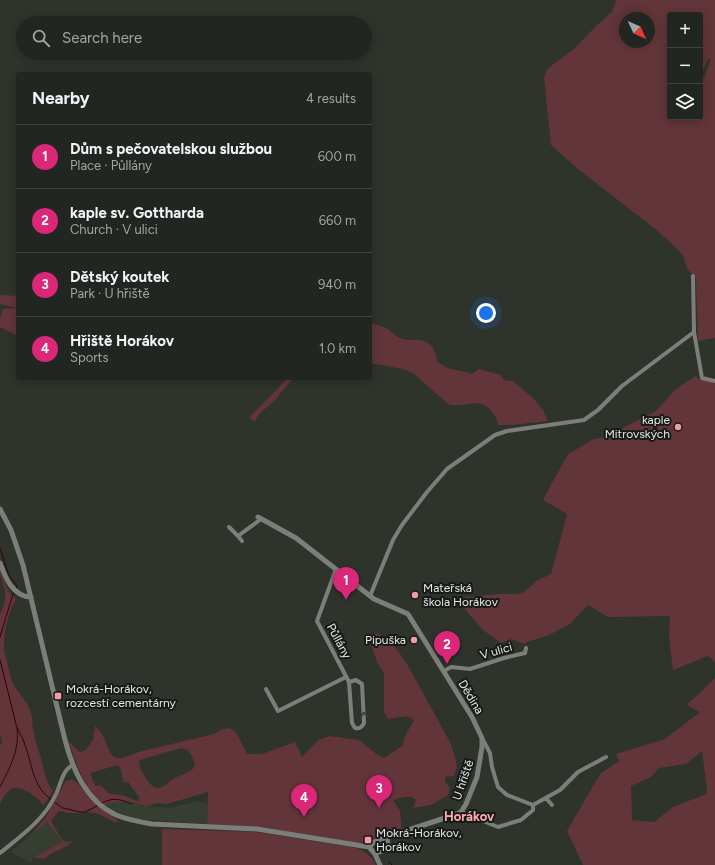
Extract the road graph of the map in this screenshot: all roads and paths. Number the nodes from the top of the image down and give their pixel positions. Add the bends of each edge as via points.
1 (693, 276) dead end
2 (694, 332) junction
3 (715, 381) edge
4 (0, 509) edge
5 (260, 518) joint
6 (229, 527) dead end
7 (238, 536) junction
8 (242, 541) dead end
9 (0, 563) edge
10 (336, 570) junction
11 (370, 596) junction
12 (31, 597) junction
13 (526, 648) dead end
14 (444, 671) junction
15 (346, 677) junction
16 (349, 682) junction
17 (266, 689) dead end
18 (482, 738) junction
19 (482, 747) joint
20 (606, 757) dead end
21 (73, 765) junction
22 (546, 798) junction
23 (533, 805) junction
24 (552, 805) dead end
25 (461, 812) junction
26 (387, 837) junction
27 (369, 847) junction
28 (0, 853) edge
29 (375, 854) junction
30 (380, 865) edge

1 - 2 street
2 - 3 street via 702,378
2 - 11 street via 622,386 584,420 495,435 447,469 402,525 393,540
4 - 12 street via 9,525
5 - 7 street
5 - 10 street via 296,538
6 - 7 street
7 - 8 street
9 - 12 street via 6,578 16,590
10 - 11 street
10 - 15 street, Půllány via 317,621
11 - 14 street, Dědina via 408,614
12 - 21 street
13 - 14 street, V ulici via 525,653 470,669 451,668
14 - 18 street, Dědina
15 - 16 street, Půllány
15 - 17 street, Půllány via 278,711
16 -> 16 street, Půllány via 352,723 358,728 364,723 362,684 356,680
18 - 19 street, Dědina
18 - 23 street via 490,753 498,787 507,795
19 - 25 street, U hřiště via 477,777
20 - 22 street via 578,772 560,790
21 - 27 street via 83,786 100,805 117,816 138,822 257,829
21 - 28 street via 66,770 51,804 32,826
22 - 23 street
22 - 24 street
23 - 25 street via 533,810 521,820 498,827
25 - 26 street, U hřiště
26 - 27 street, U hřiště
26 - 29 street via 389,847
27 - 29 street
29 - 30 street

